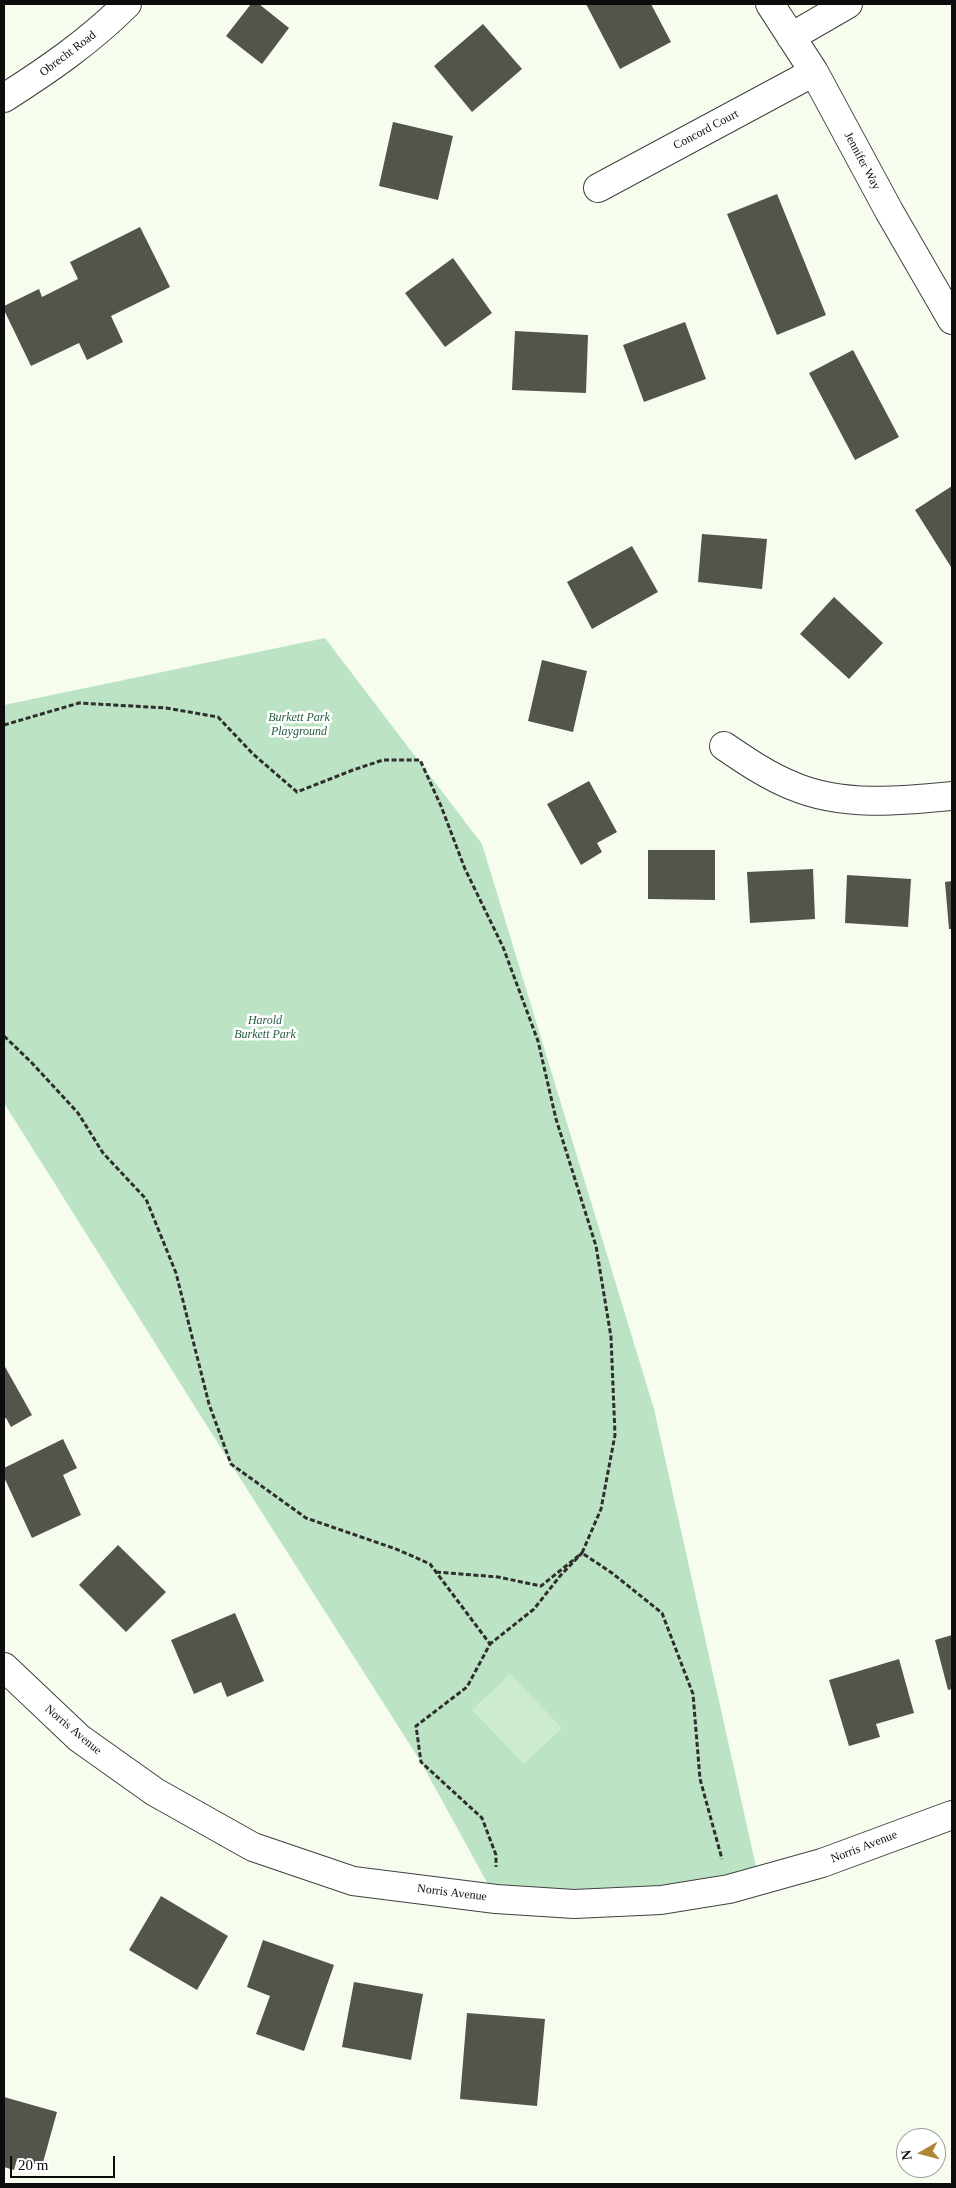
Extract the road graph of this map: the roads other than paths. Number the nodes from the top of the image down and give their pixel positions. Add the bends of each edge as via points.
1 (127, 4) edge
2 (770, 4) edge
3 (848, 4) edge
4 (791, 37) junction
5 (814, 72) junction
6 (4, 98) edge
7 (598, 188) dead end
8 (952, 320) edge
9 (724, 746) dead end
10 (952, 796) edge
11 (4, 1667) edge
12 (952, 1815) edge

1 - 6 street, Obrecht Road via 102,29 43,74
2 - 4 street, Jennifer Way
3 - 4 street
4 - 5 street, Jennifer Way
5 - 7 street, Concord Court
5 - 8 street, Jennifer Way
9 - 10 street via 764,773 818,794 900,801
11 - 12 street, Norris Avenue via 79,1738 155,1792 253,1847 353,1881 496,1899 574,1904 661,1900 729,1889 822,1863

